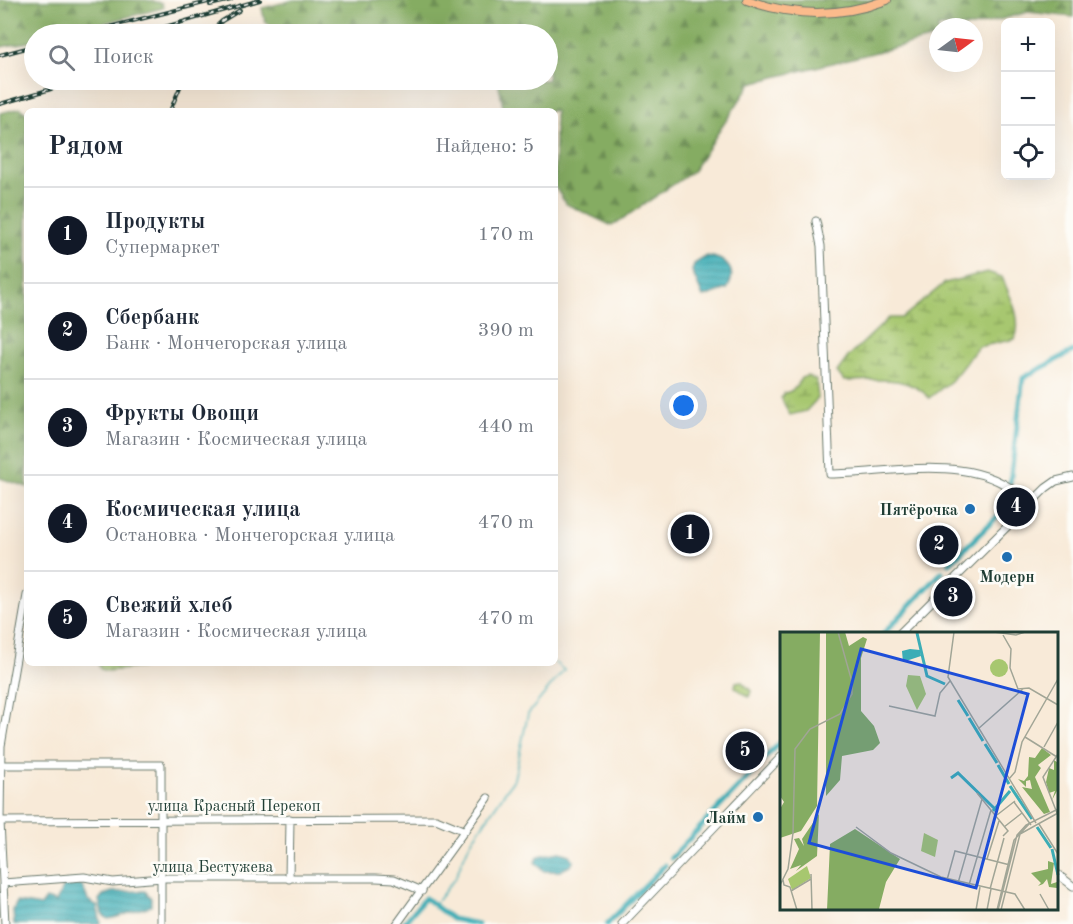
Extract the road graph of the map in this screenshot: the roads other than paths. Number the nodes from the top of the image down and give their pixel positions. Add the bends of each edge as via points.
1 (747, 0) edge
2 (887, 0) edge
3 (816, 220) dead end
4 (1073, 477) edge
5 (1029, 504) junction
6 (24, 612) edge
7 (901, 632) edge
8 (780, 758) edge
9 (1, 765) edge
10 (488, 798) dead end
11 (162, 819) junction
12 (290, 819) junction
13 (0, 821) edge
14 (465, 831) junction
15 (1058, 875) edge
16 (162, 878) junction
17 (289, 879) junction
18 (3, 883) junction
19 (1073, 886) edge
20 (422, 891) junction
21 (5, 924) edge
22 (161, 924) edge
23 (397, 924) edge
24 (622, 924) edge

1 - 2 main road via 796,13 828,13 861,10
3 - 5 street via 821,246 830,474 953,469 998,482
4 - 5 street via 1056,481
5 - 7 street
6 - 9 street via 3,727
8 - 24 street
9 - 11 street via 161,765
9 - 13 street
10 - 14 street
11 - 12 street, улица Красный Перекоп
11 - 13 street, улица Красный Перекоп
11 - 16 street
12 - 14 street, улица Красный Перекоп via 436,819
12 - 17 street
13 - 18 street
14 - 20 street
15 - 19 street
16 - 17 street, улица Бестужева
16 - 18 street, улица Бестужева via 113,882 84,877
16 - 22 street
17 - 20 street, улица Бестужева via 394,879
18 - 21 street
20 - 23 street

